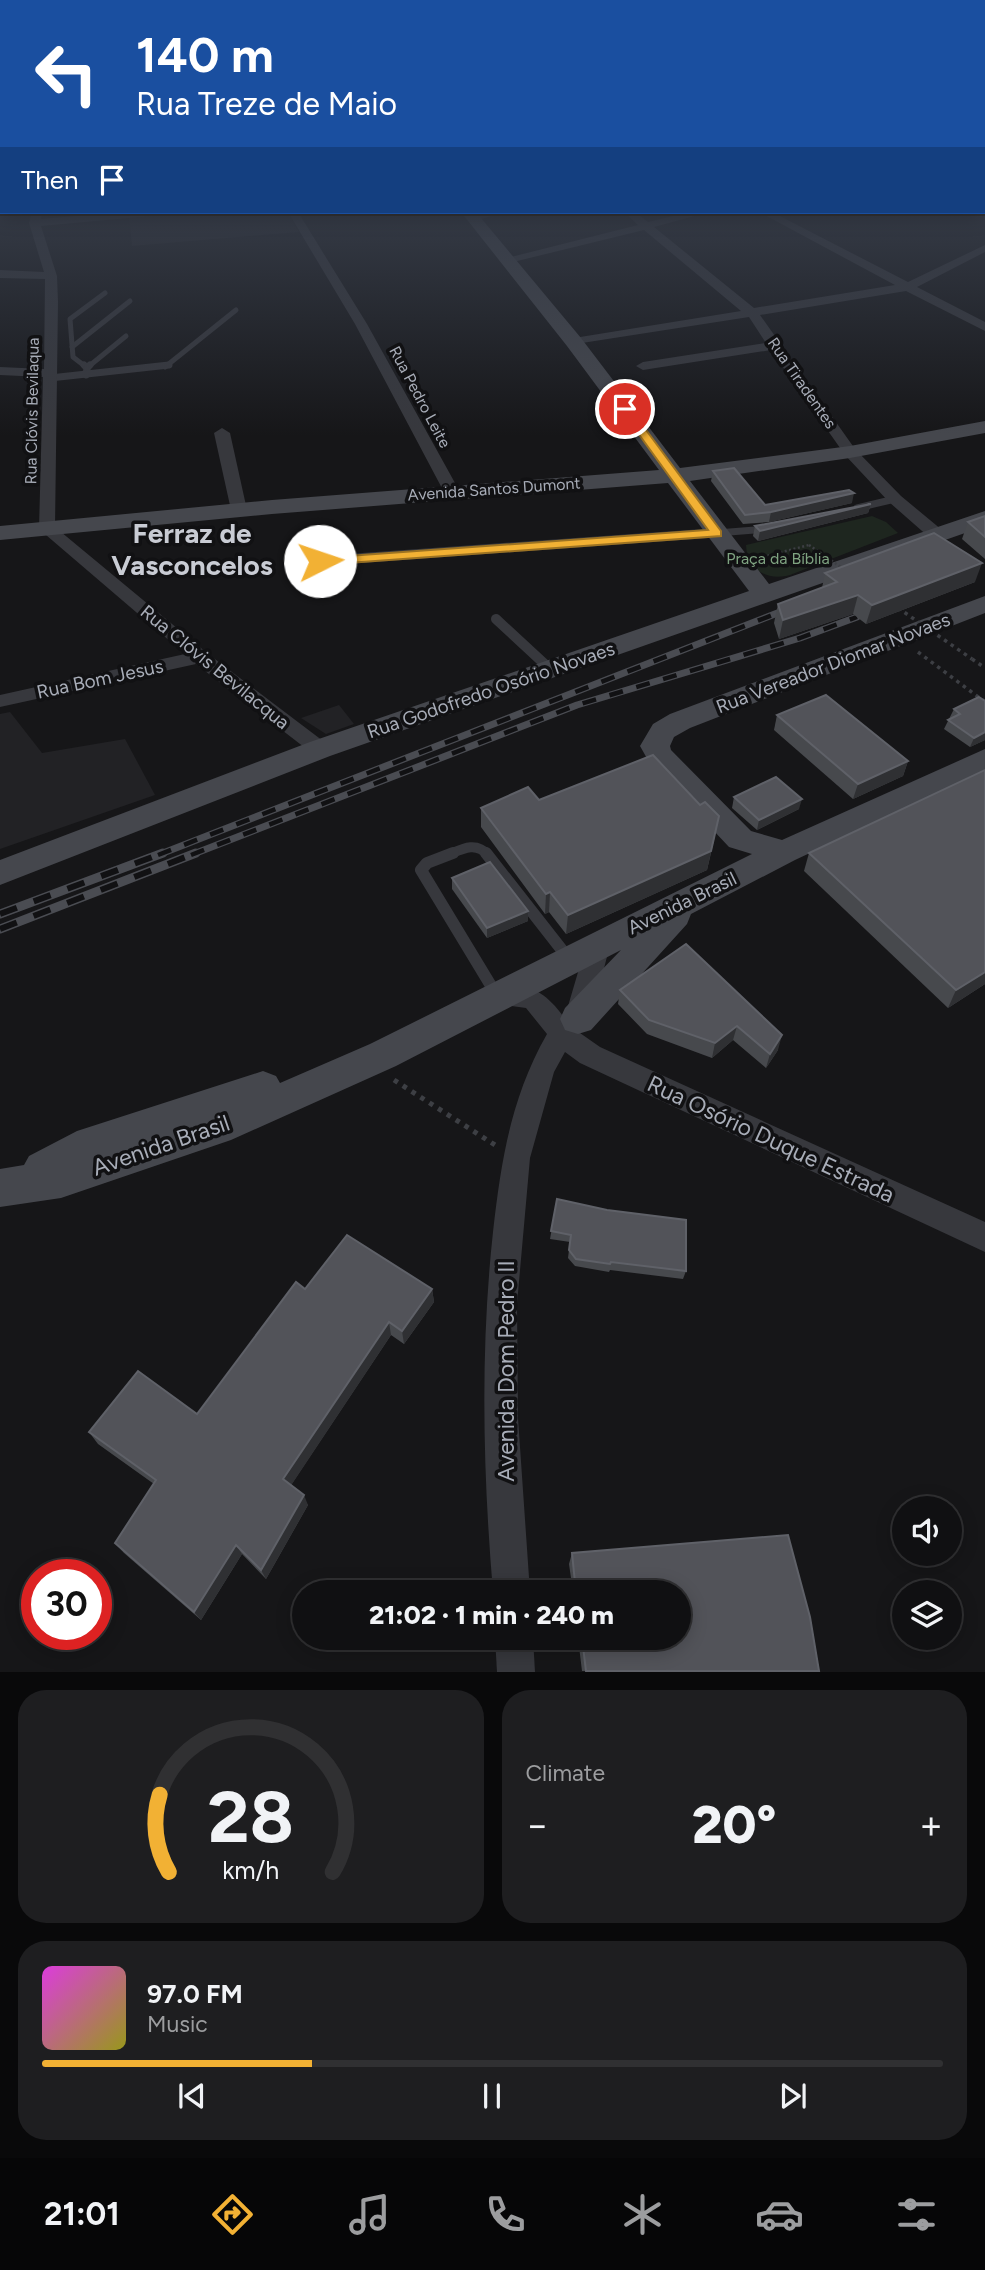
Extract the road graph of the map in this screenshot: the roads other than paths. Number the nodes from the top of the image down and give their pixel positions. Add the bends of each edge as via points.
1 (51, 280) edge
2 (334, 280) edge
3 (526, 280) edge
4 (712, 280) edge
5 (894, 280) edge
6 (921, 280) edge
7 (907, 287) junction
8 (105, 293) dead end
9 (130, 301) dead end
10 (236, 310) dead end
11 (753, 314) junction
12 (985, 327) edge
13 (126, 337) dead end
14 (575, 342) junction
15 (776, 345) junction
16 (72, 347) junction
17 (643, 366) dead end
18 (0, 371) edge
19 (86, 372) junction
20 (50, 376) junction
21 (985, 427) edge
22 (222, 433) dead end
23 (850, 452) junction
24 (677, 475) junction
25 (452, 492) junction
26 (895, 499) junction
27 (850, 509) edge
28 (239, 510) junction
29 (985, 518) edge
30 (770, 528) edge
31 (47, 529) junction
32 (0, 533) edge
33 (716, 533) junction
34 (936, 534) junction
35 (320, 561) dead end
36 (764, 595) junction
37 (985, 604) edge
38 (496, 619) dead end
39 (200, 657) junction
40 (550, 669) junction
41 (0, 701) edge
42 (320, 749) junction
43 (985, 759) edge
44 (740, 839) junction
45 (785, 852) junction
46 (0, 873) edge
47 (738, 875) junction
48 (691, 900) junction
49 (583, 952) junction
50 (498, 996) junction
51 (570, 1026) junction
52 (6, 1187) edge
53 (985, 1237) edge
54 (510, 1580) edge
55 (515, 1650) edge
56 (516, 1671) edge

1 - 20 street, Rua Clóvis Bevilaqua
2 - 25 street, Rua Pedro Leite
3 - 14 main road
4 - 11 street, Rua Tiradentes
5 - 7 street
6 - 7 street
7 - 11 street
7 - 12 street
8 - 16 lane via 70,319
9 - 16 lane
10 - 19 lane via 167,367
11 - 14 street
11 - 15 street, Rua Tiradentes
13 - 19 lane
14 - 24 main road
15 - 17 street
15 - 23 street, Rua Tiradentes
16 - 19 lane via 73,357
18 - 20 street
19 - 20 lane
20 - 31 street, Rua Clóvis Bevilaqua
21 - 23 main road, Avenida Santos Dumont
22 - 28 street
23 - 24 main road, Avenida Santos Dumont
23 - 26 street, Rua Tiradentes
24 - 25 main road, Avenida Santos Dumont
24 - 33 main road
25 - 28 main road, Avenida Santos Dumont
26 - 27 lane
26 - 34 street, Rua Tiradentes
28 - 31 main road, Avenida Santos Dumont
29 - 34 main road, Rua Godofredo Osório Novaes
30 - 33 lane
31 - 32 main road, Avenida Santos Dumont
31 - 39 street, Rua Clóvis Bevilacqua
33 - 35 street
33 - 36 main road
34 - 36 main road, Rua Godofredo Osório Novaes
36 - 40 main road, Rua Godofredo Osório Novaes
37 - 44 main road, Rua Vereador Diomar Novaes via 663,731 655,746 659,755
38 - 40 lane
39 - 41 street, Rua Bom Jesus
39 - 42 street, Rua Clóvis Bevilacqua
40 - 42 main road, Rua Godofredo Osório Novaes
42 - 46 main road, Rua Godofredo Osório Novaes
43 - 45 main road, Avenida Brasil
44 - 45 main road
44 - 47 main road via 743,856
45 - 47 main road, Avenida Brasil
47 - 48 main road, Avenida Brasil
48 - 49 main road, Avenida Brasil
48 - 51 main road
49 - 50 main road, Avenida Brasil
49 - 50 lane via 483,849 471,846 427,863 421,870
49 - 51 street, Avenida Dom Pedro II
50 - 51 street via 533,999
50 - 52 main road, Avenida Brasil via 217,1128 61,1180
51 - 53 street, Rua Osório Duque Estrada via 590,1055
51 - 54 street, Avenida Dom Pedro II via 541,1069 516,1158 501,1304 501,1418
55 - 56 street

